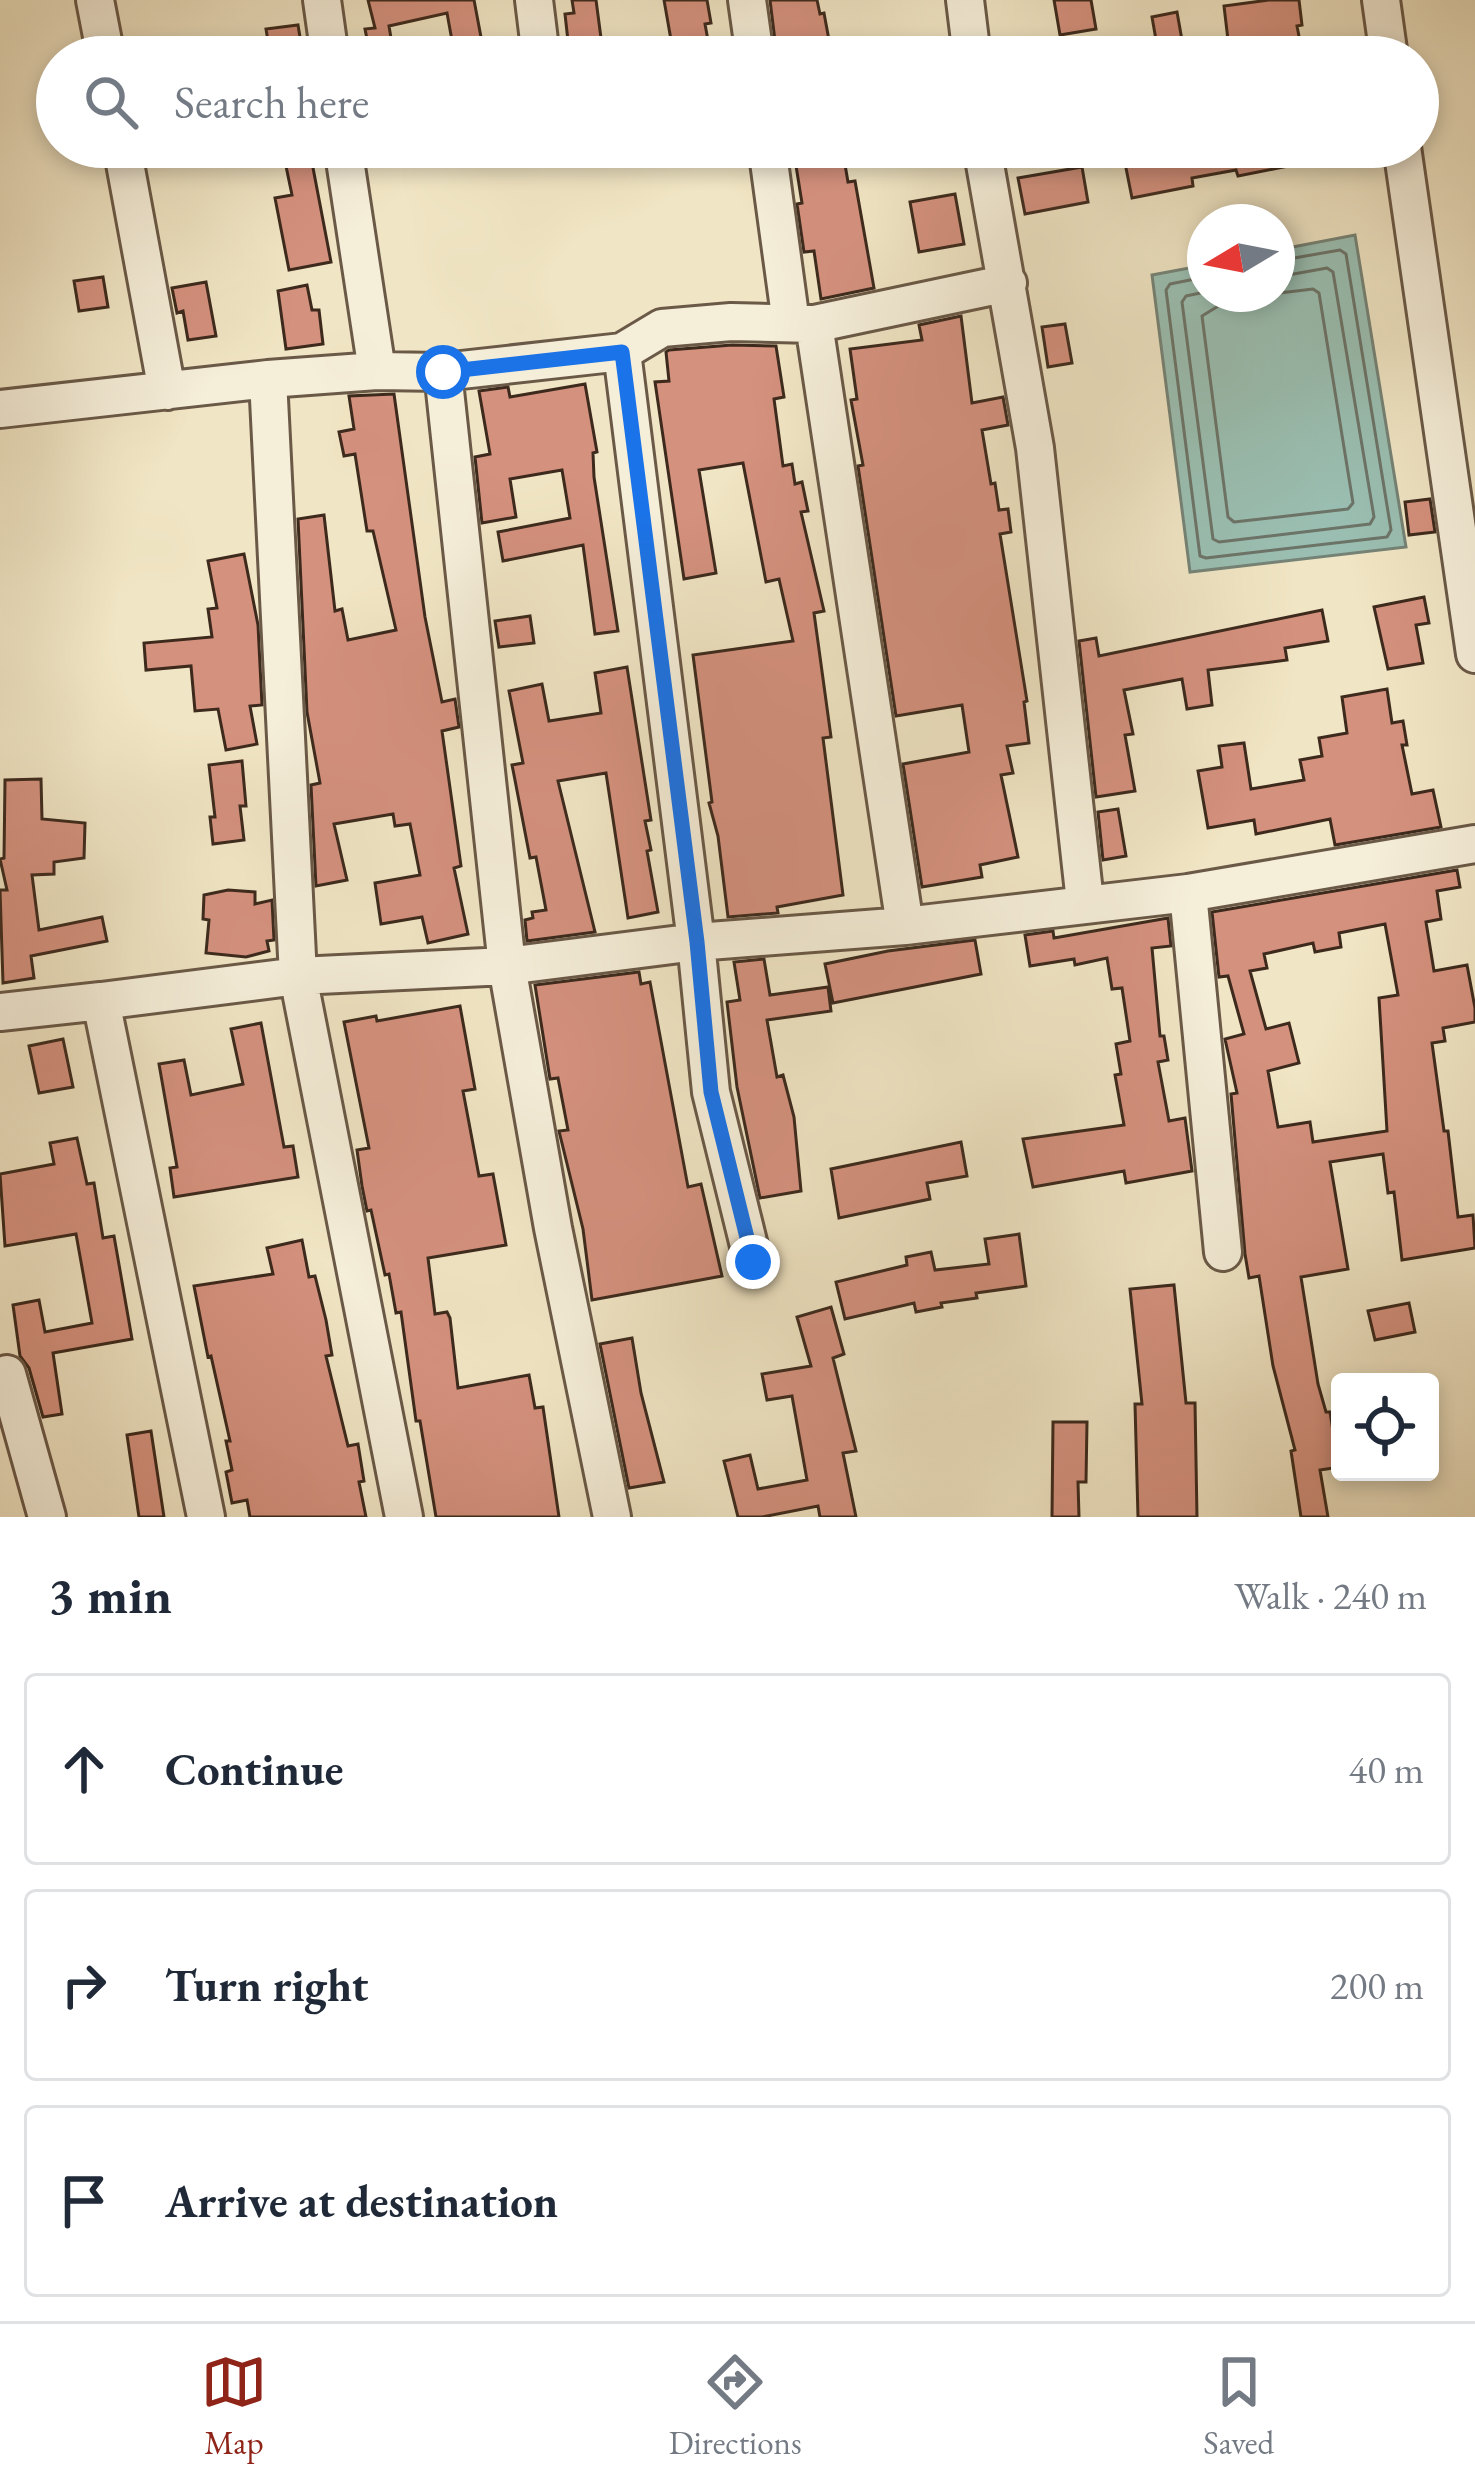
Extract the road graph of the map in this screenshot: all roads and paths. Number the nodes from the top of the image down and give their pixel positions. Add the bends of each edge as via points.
1 (95, 0) edge
2 (322, 0) edge
3 (534, 0) edge
4 (747, 0) edge
5 (965, 0) edge
6 (1381, 0) edge
7 (102, 36) edge
8 (327, 36) edge
9 (538, 36) edge
10 (752, 36) edge
11 (969, 36) edge
12 (1386, 36) edge
13 (126, 168) edge
14 (346, 168) edge
15 (771, 168) edge
16 (986, 168) edge
17 (1405, 168) edge
18 (1008, 283) junction
19 (802, 323) junction
20 (622, 352) junction
21 (377, 371) junction
22 (443, 372) junction
23 (268, 379) junction
24 (167, 391) junction
25 (0, 409) edge
26 (1475, 654) edge
27 (1475, 844) edge
28 (1188, 893) junction
29 (1085, 902) junction
30 (905, 926) junction
31 (697, 942) junction
32 (507, 966) junction
33 (298, 976) junction
34 (101, 1001) junction
35 (0, 1012) edge
36 (1223, 1252) dead end
37 (753, 1262) dead end
38 (7, 1374) dead end
39 (47, 1517) edge
40 (206, 1517) edge
41 (404, 1517) edge
42 (612, 1517) edge

1 - 7 street
2 - 8 street
3 - 9 street
4 - 10 street
5 - 11 street
6 - 12 street
13 - 24 street
14 - 21 street
15 - 19 street
16 - 18 street
17 - 26 street
18 - 19 street
18 - 29 street via 1035,448
19 - 20 street via 662,328
19 - 30 street
20 - 22 street
20 - 31 street
21 - 22 street
21 - 23 street
22 - 32 street
23 - 24 street
23 - 33 street
24 - 25 street
27 - 28 street
28 - 29 street
28 - 36 street
29 - 30 street
30 - 31 street
31 - 32 street
31 - 37 street via 711,1092
32 - 33 street
32 - 42 street
33 - 34 street
33 - 41 street
34 - 35 street
34 - 40 street
38 - 39 street

